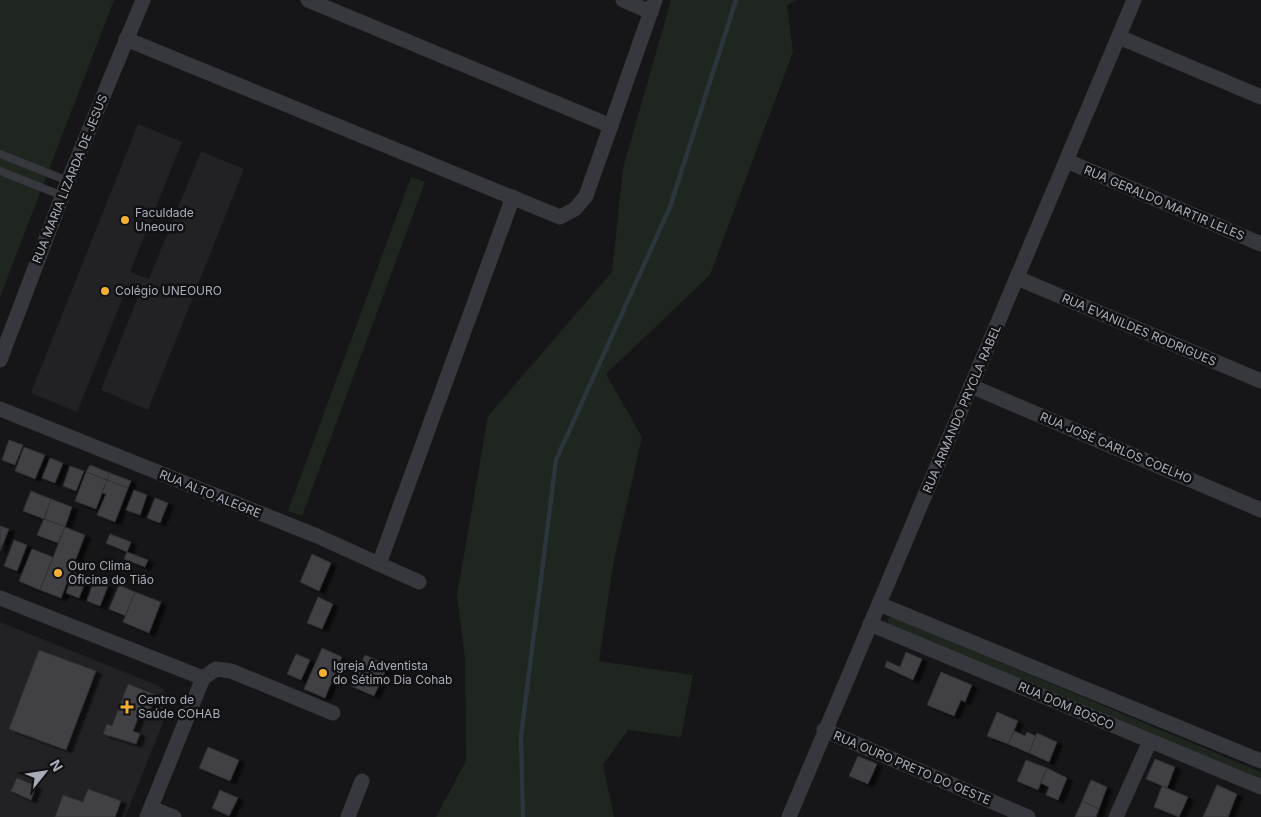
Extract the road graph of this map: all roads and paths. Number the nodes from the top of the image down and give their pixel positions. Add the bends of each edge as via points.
1 (143, 0) edge
2 (308, 0) edge
3 (623, 0) edge
4 (1134, 0) edge
5 (653, 6) edge
6 (1119, 37) junction
7 (126, 40) junction
8 (1261, 97) edge
9 (611, 126) junction
10 (0, 154) edge
11 (1066, 162) junction
12 (0, 172) edge
13 (68, 181) junction
14 (63, 196) junction
15 (513, 197) junction
16 (1261, 244) edge
17 (1017, 278) junction
18 (0, 360) edge
19 (1261, 381) edge
20 (971, 386) junction
21 (0, 410) edge
22 (1261, 510) edge
23 (379, 564) junction
24 (419, 582) dead end
25 (0, 598) edge
26 (879, 604) junction
27 (870, 624) junction
28 (203, 678) junction
29 (333, 713) dead end
30 (824, 730) junction
31 (1150, 741) junction
32 (1261, 761) edge
33 (362, 781) dead end
34 (1261, 787) edge
35 (149, 812) edge
36 (174, 817) edge
37 (348, 817) edge
38 (788, 817) edge
39 (1028, 817) edge
40 (1116, 817) edge

1 - 7 street, RUA MARIA LIZARDA DE JESUS
2 - 9 street
3 - 5 street
4 - 6 street, RUA ARMANDO PRYCLA RABEL
5 - 9 street
6 - 8 street
6 - 11 street, RUA ARMANDO PRYCLA RABEL
7 - 13 street, RUA MARIA LIZARDA DE JESUS
7 - 15 street
9 - 15 street via 586,196 569,214 560,217
10 - 13 lane
11 - 16 street, RUA GERALDO MARTIR LELES
11 - 17 street, RUA ARMANDO PRYCLA RABEL
12 - 14 lane
13 - 14 street, RUA MARIA LIZARDA DE JESUS
14 - 18 street, RUA MARIA LIZARDA DE JESUS
15 - 23 street
17 - 19 street, RUA EVANILDES RODRIGUES
17 - 20 street, RUA ARMANDO PRYCLA RABEL
20 - 22 street, RUA JOSÉ CARLOS COELHO
20 - 26 street, RUA ARMANDO PRYCLA RABEL
21 - 23 street, RUA ALTO ALEGRE via 317,536
23 - 24 street, RUA ALTO ALEGRE
25 - 28 street
26 - 27 street, RUA ARMANDO PRYCLA RABEL
26 - 32 street, RUA DOM BOSCO
27 - 30 street, RUA ARMANDO PRYCLA RABEL
27 - 31 street, RUA DOM BOSCO
28 - 29 street via 216,669 231,671
28 - 35 street
30 - 38 street, RUA ARMANDO PRYCLA RABEL
30 - 39 street, RUA OURO PRETO DO OESTE
31 - 34 street, RUA DOM BOSCO
31 - 40 street
33 - 37 street
35 - 36 street

